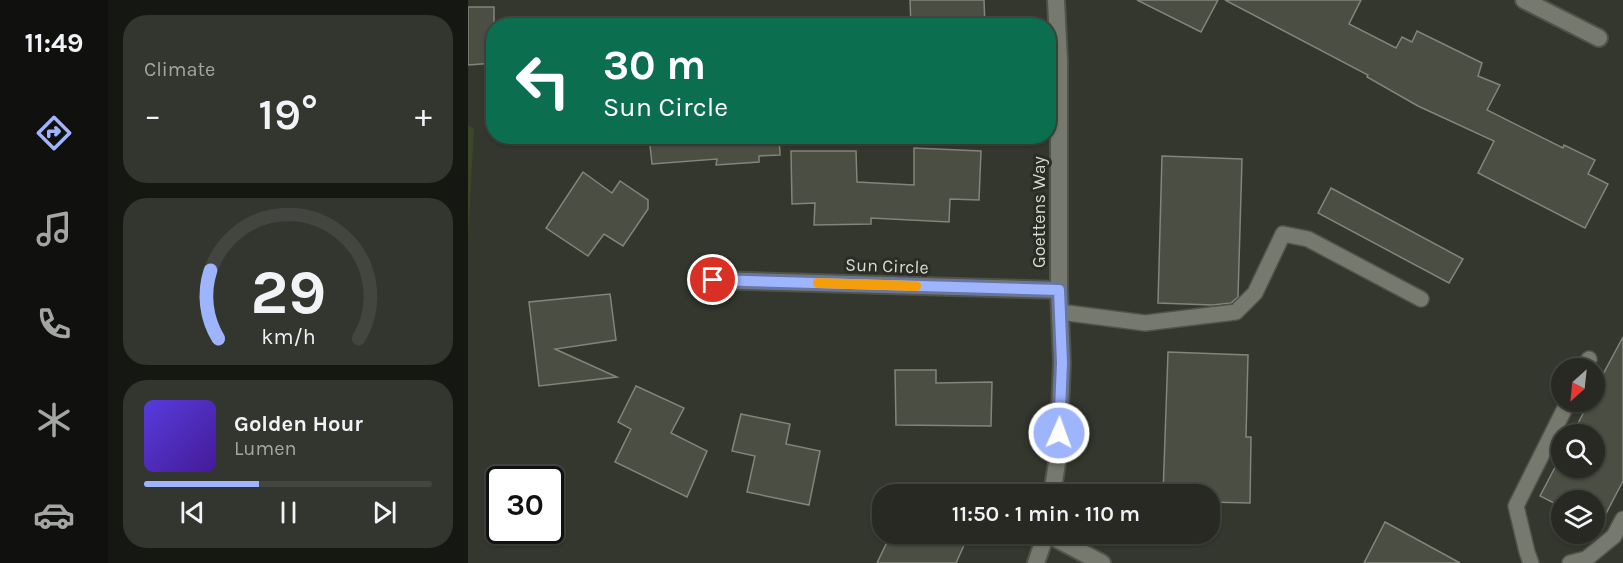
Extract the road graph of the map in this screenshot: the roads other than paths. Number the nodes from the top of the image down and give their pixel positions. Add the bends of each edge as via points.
1 (1056, 0) edge
2 (1524, 0) edge
3 (1599, 38) dead end
4 (713, 280) dead end
5 (1059, 290) junction
6 (1421, 299) dead end
7 (1060, 312) junction
8 (1563, 412) edge
9 (1054, 484) edge
10 (1623, 519) edge
11 (1043, 544) edge
12 (1066, 544) edge
13 (1036, 563) edge
14 (1102, 563) edge
15 (1531, 563) edge
16 (1570, 563) edge

1 - 5 street, Goettens Way
2 - 3 street
4 - 5 street, Sun Circle
5 - 7 street, Goettens Way
6 - 7 lane via 1308,239 1283,234 1255,293 1236,312 1145,323
7 - 9 street, Goettens Way via 1062,363
8 - 15 lane via 1516,506
10 - 16 lane via 1614,536 1586,559
11 - 13 street
12 - 14 street

